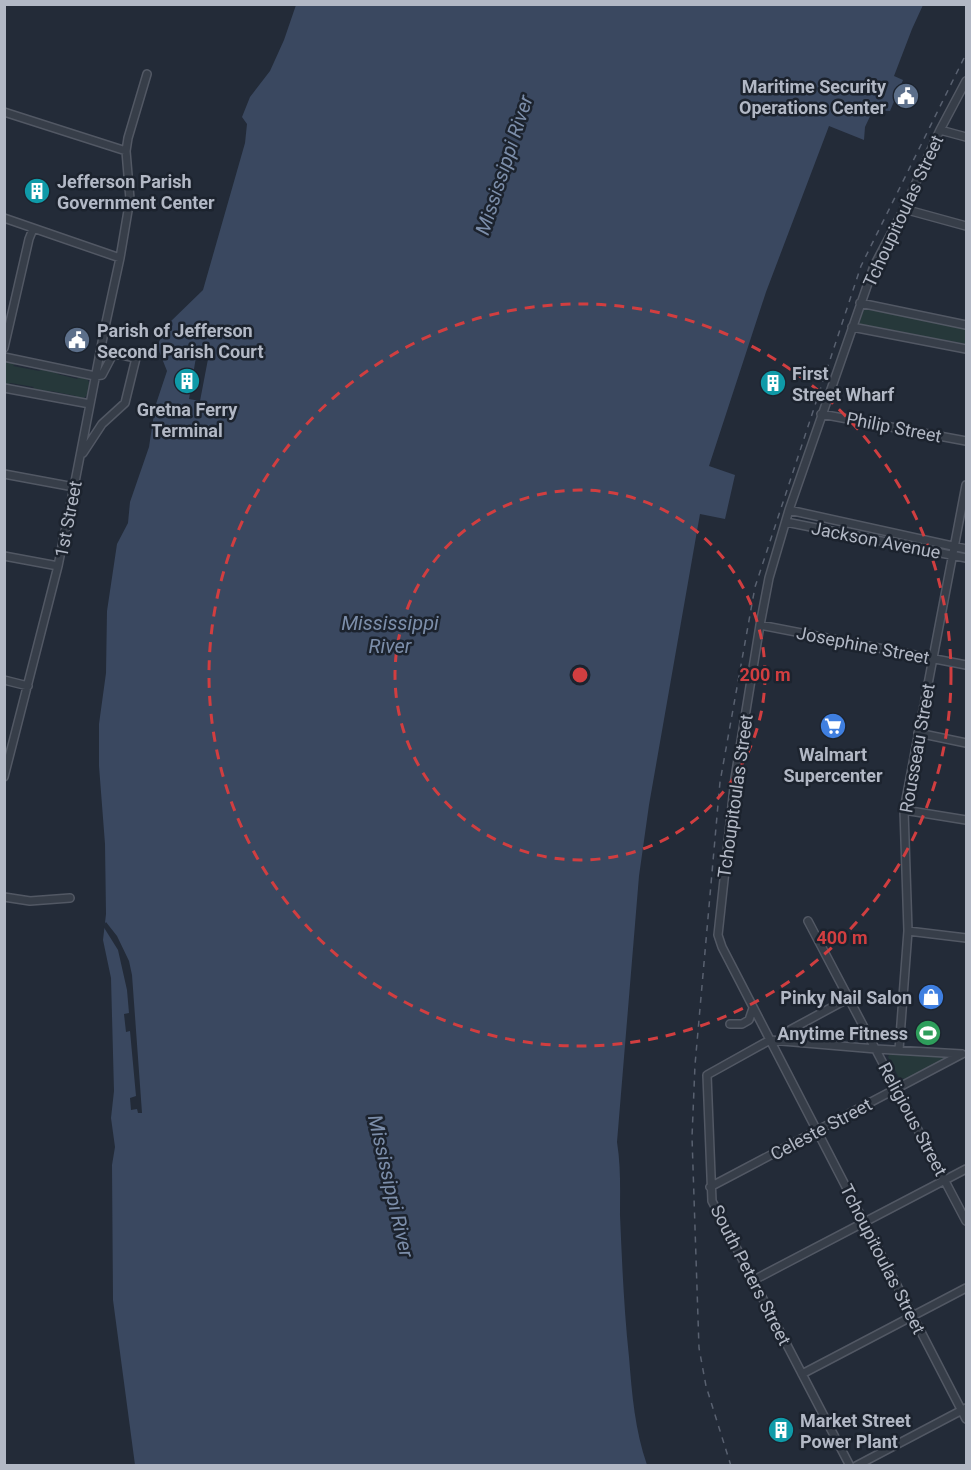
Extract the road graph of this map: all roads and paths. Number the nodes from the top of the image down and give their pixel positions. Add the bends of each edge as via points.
1 (147, 74) dead end
2 (966, 81) edge
3 (4, 112) edge
4 (940, 130) junction
5 (966, 137) edge
6 (126, 151) junction
7 (904, 208) junction
8 (4, 218) edge
9 (966, 226) edge
10 (33, 229) junction
11 (120, 258) junction
12 (860, 303) junction
13 (966, 325) edge
14 (852, 327) junction
15 (4, 348) edge
16 (966, 349) edge
17 (4, 357) edge
18 (95, 376) junction
19 (4, 388) edge
20 (90, 404) junction
21 (821, 414) junction
22 (966, 441) edge
23 (80, 458) junction
24 (4, 474) edge
25 (966, 485) edge
26 (74, 487) junction
27 (789, 510) junction
28 (786, 522) junction
29 (954, 546) junction
30 (966, 549) edge
31 (952, 555) junction
32 (4, 556) edge
33 (966, 558) edge
34 (58, 566) junction
35 (760, 625) junction
36 (933, 658) junction
37 (966, 665) edge
38 (4, 680) edge
39 (27, 686) junction
40 (918, 733) junction
41 (966, 743) edge
42 (4, 777) edge
43 (904, 810) junction
44 (966, 820) edge
45 (4, 897) edge
46 (70, 898) dead end
47 (808, 921) dead end
48 (908, 931) junction
49 (966, 938) edge
50 (849, 999) junction
51 (753, 1008) junction
52 (730, 1024) dead end
53 (790, 1030) dead end
54 (770, 1040) junction
55 (876, 1049) junction
56 (899, 1050) junction
57 (964, 1054) edge
58 (897, 1089) junction
59 (818, 1131) junction
60 (966, 1169) edge
61 (945, 1180) junction
62 (710, 1187) junction
63 (966, 1221) edge
64 (865, 1222) junction
65 (752, 1281) junction
66 (966, 1288) edge
67 (913, 1316) junction
68 (802, 1374) junction
69 (964, 1409) edge
70 (966, 1419) edge
71 (850, 1466) edge
72 (856, 1466) edge

1 - 6 street
2 - 4 street, Tchoupitoulas Street
3 - 6 street
4 - 5 street
4 - 7 street, Tchoupitoulas Street
6 - 11 street, 1st Street via 130,199
7 - 9 street
7 - 12 street, Tchoupitoulas Street
8 - 10 street
10 - 11 street
10 - 15 street
11 - 18 street, 1st Street
12 - 13 street
12 - 14 street, Tchoupitoulas Street
14 - 16 street
14 - 21 street, Tchoupitoulas Street
17 - 18 street
18 - 20 street, 1st Street
18 - 23 street via 102,375 116,354 136,358 125,403 102,424
19 - 20 street
20 - 23 street, 1st Street
21 - 22 street, Philip Street
21 - 27 street, Tchoupitoulas Street
23 - 26 street, 1st Street
24 - 26 street
25 - 29 street, Rousseau Street
26 - 34 street, 1st Street
27 - 28 street, Tchoupitoulas Street
27 - 29 street, Jackson Avenue
28 - 31 street, Jackson Avenue
28 - 35 street, Tchoupitoulas Street
29 - 30 street, Jackson Avenue
29 - 31 street, Rousseau Street
31 - 33 street, Jackson Avenue
31 - 36 street, Rousseau Street
32 - 34 street
34 - 39 street, 1st Street
35 - 36 street, Josephine Street
35 - 51 street, Tchoupitoulas Street via 735,778 718,935
36 - 37 street, Josephine Street
36 - 40 street, Rousseau Street
38 - 39 street
39 - 42 street, 1st Street
40 - 41 street
40 - 43 street, Rousseau Street
43 - 44 street
43 - 48 street, Rousseau Street
45 - 46 street via 30,901
47 - 50 street, Religious Street
48 - 49 street
48 - 56 street, Rousseau Street
50 - 53 street
50 - 55 street, Religious Street
51 - 52 street via 749,1020
51 - 54 street, Tchoupitoulas Street
54 - 55 street
54 - 59 street, Tchoupitoulas Street
54 - 62 street, South Peters Street via 707,1075
55 - 56 street
55 - 58 street, Religious Street
56 - 57 street
57 - 58 street, Celeste Street
58 - 59 street, Celeste Street
58 - 61 street, Religious Street
59 - 62 street, Celeste Street
59 - 64 street, Tchoupitoulas Street
60 - 61 street
61 - 63 street, Religious Street
61 - 64 street
62 - 65 street, South Peters Street via 712,1201
64 - 65 street
64 - 67 street, Tchoupitoulas Street
65 - 68 street, South Peters Street
66 - 67 street
67 - 68 street
67 - 69 street, Tchoupitoulas Street
68 - 71 street, South Peters Street
69 - 70 street, Tchoupitoulas Street
69 - 72 street

